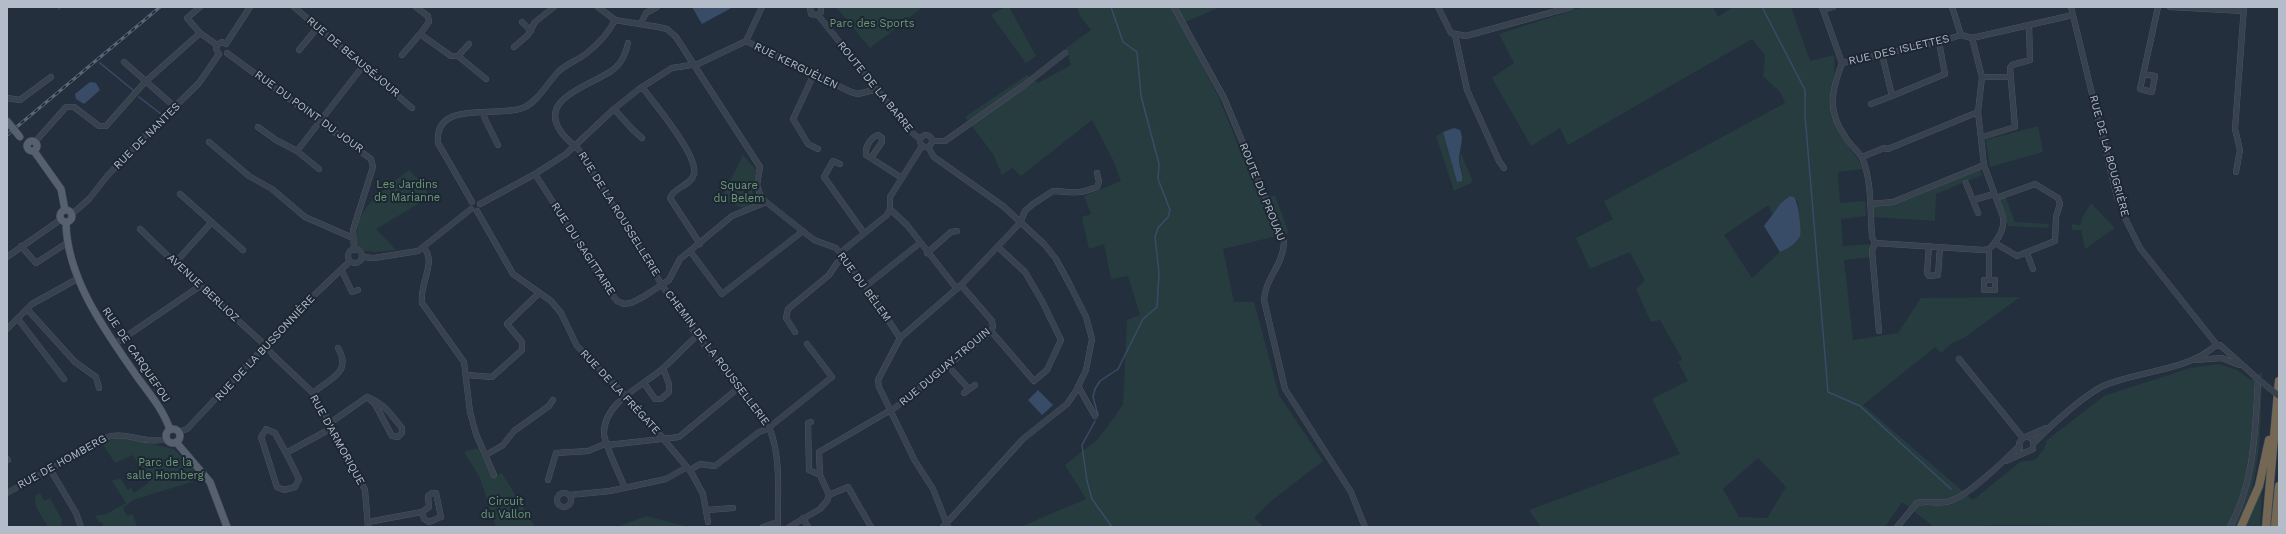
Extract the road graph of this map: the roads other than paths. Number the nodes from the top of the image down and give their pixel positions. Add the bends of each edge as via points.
1 (200, 7) edge
2 (250, 7) edge
3 (294, 7) edge
4 (416, 7) edge
5 (554, 7) edge
6 (598, 7) edge
7 (657, 7) edge
8 (762, 7) edge
9 (810, 7) edge
10 (821, 7) edge
11 (1174, 7) edge
12 (1438, 7) edge
13 (1571, 7) edge
14 (1832, 7) edge
15 (1952, 7) edge
16 (2071, 7) edge
17 (2158, 7) edge
18 (2170, 7) edge
19 (1822, 9) edge
20 (2244, 9) edge
21 (2073, 14) junction
22 (818, 15) junction
23 (615, 20) junction
24 (522, 22) dead end
25 (641, 23) junction
26 (2029, 25) junction
27 (318, 27) junction
28 (531, 31) junction
29 (200, 33) junction
30 (420, 34) junction
31 (1455, 35) junction
32 (1961, 35) junction
33 (1972, 38) junction
34 (228, 41) junction
35 (746, 41) junction
36 (1939, 42) junction
37 (628, 43) dead end
38 (469, 44) dead end
39 (217, 45) junction
40 (514, 47) dead end
41 (299, 50) dead end
42 (227, 53) junction
43 (1065, 53) dead end
44 (219, 54) junction
45 (1882, 54) junction
46 (402, 55) dead end
47 (458, 56) junction
48 (124, 62) dead end
49 (1842, 63) junction
50 (695, 64) junction
51 (363, 66) junction
52 (814, 74) junction
53 (2143, 74) dead end
54 (1982, 76) junction
55 (52, 77) dead end
56 (2011, 77) junction
57 (486, 79) dead end
58 (145, 82) junction
59 (642, 87) junction
60 (878, 89) junction
61 (1892, 96) junction
62 (7, 98) edge
63 (1871, 104) dead end
64 (175, 107) junction
65 (412, 108) dead end
66 (614, 109) junction
67 (483, 112) junction
68 (1978, 112) junction
69 (320, 119) junction
70 (7, 122) edge
71 (258, 127) dead end
72 (1982, 137) junction
73 (642, 138) dead end
74 (920, 139) junction
75 (933, 141) junction
76 (209, 142) dead end
77 (31, 143) junction
78 (498, 145) dead end
79 (925, 146) junction
80 (576, 147) junction
81 (818, 149) dead end
82 (297, 151) junction
83 (1862, 157) junction
84 (872, 158) dead end
85 (840, 164) dead end
86 (1984, 165) junction
87 (1504, 168) dead end
88 (319, 169) dead end
89 (2236, 172) dead end
90 (1098, 173) dead end
91 (535, 174) junction
92 (902, 178) junction
93 (1966, 183) dead end
94 (180, 194) dead end
95 (1995, 196) junction
96 (1973, 200) junction
97 (472, 202) junction
98 (764, 203) junction
99 (480, 204) junction
100 (1870, 204) junction
101 (471, 209) junction
102 (890, 209) junction
103 (65, 210) junction
104 (477, 211) junction
105 (72, 214) junction
106 (1978, 214) dead end
107 (63, 221) junction
108 (1021, 221) junction
109 (211, 223) junction
110 (140, 229) dead end
111 (803, 231) junction
112 (956, 231) dead end
113 (864, 233) junction
114 (353, 238) junction
115 (920, 243) junction
116 (1995, 243) junction
117 (700, 244) junction
118 (1875, 244) junction
119 (67, 245) junction
120 (21, 246) junction
121 (1929, 246) junction
122 (998, 247) junction
123 (1940, 247) junction
124 (424, 248) junction
125 (1989, 249) junction
126 (243, 250) dead end
127 (354, 250) junction
128 (690, 251) junction
129 (927, 253) junction
130 (2027, 253) junction
131 (842, 256) junction
132 (7, 257) edge
133 (362, 257) junction
134 (350, 261) junction
135 (175, 263) junction
136 (2033, 269) dead end
137 (342, 271) junction
138 (79, 278) junction
139 (1989, 280) dead end
140 (662, 285) junction
141 (200, 286) junction
142 (866, 286) junction
143 (959, 287) junction
144 (358, 290) dead end
145 (539, 293) junction
146 (27, 309) junction
147 (18, 319) junction
148 (7, 329) edge
149 (991, 331) junction
150 (1879, 331) dead end
151 (795, 332) dead end
152 (697, 336) junction
153 (900, 338) junction
154 (115, 344) junction
155 (807, 344) dead end
156 (266, 346) junction
157 (338, 348) dead end
158 (2214, 348) junction
159 (2226, 351) junction
160 (2214, 358) junction
161 (2222, 358) junction
162 (1959, 359) dead end
163 (2191, 360) junction
164 (948, 366) junction
165 (2244, 367) junction
166 (663, 368) junction
167 (467, 375) junction
168 (64, 379) dead end
169 (2258, 379) junction
170 (2279, 381) edge
171 (644, 383) junction
172 (975, 385) dead end
173 (1078, 386) junction
174 (99, 388) dead end
175 (737, 389) junction
176 (2279, 392) edge
177 (313, 393) junction
178 (2279, 396) edge
179 (625, 397) junction
180 (367, 398) junction
181 (553, 400) dead end
182 (891, 410) junction
183 (1095, 416) dead end
184 (2275, 418) junction
185 (811, 422) dead end
186 (331, 426) junction
187 (2051, 426) junction
188 (769, 427) junction
189 (170, 430) junction
190 (179, 432) junction
191 (2026, 437) junction
192 (166, 439) junction
193 (663, 439) junction
194 (176, 442) junction
195 (2034, 443) junction
196 (608, 444) junction
197 (2019, 446) junction
198 (2025, 452) junction
199 (286, 453) junction
200 (486, 455) junction
201 (2002, 463) junction
202 (688, 468) junction
203 (50, 469) junction
204 (494, 475) dead end
205 (820, 475) junction
206 (548, 480) dead end
207 (2279, 486) edge
208 (625, 488) junction
209 (7, 493) edge
210 (569, 495) dead end
211 (829, 495) junction
212 (733, 508) dead end
213 (707, 510) junction
214 (422, 512) junction
215 (803, 518) junction
216 (708, 522) dead end
217 (368, 525) edge
218 (778, 525) edge
219 (946, 525) edge
220 (81, 527) edge
221 (227, 527) edge
222 (763, 527) edge
223 (789, 527) edge
224 (808, 527) edge
225 (871, 527) edge
226 (1365, 527) edge
227 (1897, 527) edge
228 (2230, 527) edge
229 (2241, 527) edge
230 (2266, 527) edge
231 (2275, 527) edge

1 - 29 street via 187,18
2 - 34 street
3 - 27 street, RUE DE BEAUSÉJOUR
4 - 30 street via 428,16 428,22
5 - 28 street via 535,22
6 - 23 street
7 - 25 street via 646,13
8 - 35 street
9 - 22 street, ROUTE DE LA BARRE via 811,14
10 - 22 street
11 - 226 street, ROUTE DU PROUAU via 1224,98 1284,241 1284,255 1266,288 1264,300 1285,389 1351,492
12 - 31 street via 1448,29
13 - 31 street via 1470,36
14 - 19 street
15 - 32 street
16 - 21 street, RUE DE LA BOUGRIÈRE
17 - 53 street
18 - 20 street
19 - 49 street
20 - 89 street via 2235,129 2240,150
21 - 26 street, RUE DES ISLETTES
21 - 158 street, RUE DE LA BOUGRIÈRE via 2117,197 2126,220 2143,253 2206,329
22 - 60 street, ROUTE DE LA BARRE
23 - 25 street
23 - 67 street via 588,52 560,70 533,102 507,111
24 - 28 street
25 - 50 street via 667,29 676,37
26 - 33 street, RUE DES ISLETTES
26 - 56 street via 2030,60 2012,65
27 - 41 street
27 - 51 street, RUE DE BEAUSÉJOUR
28 - 40 street
29 - 39 street
29 - 58 street
30 - 46 street
30 - 47 street via 451,56
31 - 87 street via 1467,90
32 - 33 street, RUE DES ISLETTES
32 - 36 street, RUE DES ISLETTES
33 - 54 street
34 - 39 street
34 - 42 street
35 - 50 street, RUE KERGUÉLEN
35 - 52 street, RUE KERGUÉLEN
36 - 45 street, RUE DES ISLETTES
36 - 61 street via 1945,74
37 - 80 street, RUE DE LA ROUSSELLERIE via 622,61 614,70 573,91 560,103 556,117 560,131
38 - 47 street
39 - 44 street
42 - 44 street
42 - 69 street, RUE DU POINT DU JOUR
43 - 75 street via 1023,86 945,140
44 - 64 street, RUE DE NANTES via 199,83
45 - 49 street, RUE DES ISLETTES
45 - 61 street
47 - 57 street
48 - 58 street
49 - 83 street via 1832,92 1832,110 1836,123
50 - 59 street, RUE KERGUÉLEN via 672,68
50 - 98 street via 760,167 757,189
51 - 65 street, RUE DE BEAUSÉJOUR
51 - 69 street
52 - 60 street, RUE KERGUÉLEN via 858,94
52 - 81 street via 793,119 808,144
54 - 56 street
54 - 68 street
55 - 62 street via 20,100
56 - 72 street via 2015,127
58 - 64 street
58 - 77 street via 106,126 99,126 69,106
59 - 66 street, RUE KERGUÉLEN
59 - 117 street via 675,132 694,166 690,182 674,192 670,198
60 - 74 street, ROUTE DE LA BARRE via 910,132
61 - 63 street
64 - 105 street, RUE DE NANTES
66 - 73 street
66 - 80 street, RUE KERGUÉLEN
67 - 78 street
67 - 97 street via 458,114 447,119 440,126 437,135 438,144
68 - 72 street
68 - 83 street via 1896,146
69 - 82 street
69 - 114 street, RUE DU POINT DU JOUR via 372,159 373,167 353,230
70 - 77 main road, bridge via 20,137
71 - 82 street
72 - 86 street
74 - 75 street via 927,134
74 - 79 street
75 - 79 street
76 - 114 street via 249,176 273,187 305,217
77 - 103 main road via 28,149 34,151 61,189
79 - 92 street
79 - 108 street via 934,157
80 - 91 street, RUE KERGUÉLEN
80 - 140 street, RUE DE LA ROUSSELLERIE
82 - 88 street
83 - 100 street via 1867,173
84 - 92 street
85 - 113 street via 833,161 824,178
86 - 95 street
86 - 100 street via 1893,202
90 - 108 street via 1097,187 1072,194 1053,191 1033,204
91 - 99 street, RUE KERGUÉLEN
91 - 140 street, RUE DU SAGITTAIRE via 617,301 631,303
92 - 102 street via 890,197
93 - 96 street
94 - 109 street
95 - 96 street
95 - 116 street via 2004,223
95 - 130 street via 2035,184 2058,198 2060,204 2055,226 2056,242
96 - 106 street
97 - 99 street via 477,201
97 - 101 street
98 - 111 street, RUE DU BÉLEM
98 - 117 street via 732,216
99 - 104 street
100 - 118 street via 1872,237
101 - 104 street
101 - 124 street
102 - 113 street via 887,215
102 - 115 street, RUE DUGUAY-TROUIN via 907,225
103 - 105 main road
103 - 107 main road via 59,215
104 - 145 street, RUE DE LA FRÉGATE via 513,274
105 - 107 main road via 71,219
107 - 119 main road, RUE DE CARQUEFOU
107 - 120 street
108 - 122 street
108 - 173 street via 1056,259 1090,330 1091,351
109 - 126 street
109 - 135 street
110 - 135 street, AVENUE BERLIOZ
111 - 128 street via 722,294
111 - 131 street, RUE DU BÉLEM via 817,242 832,245
112 - 129 street via 951,232
113 - 131 street
114 - 127 street, RUE DU POINT DU JOUR
115 - 129 street, RUE DUGUAY-TROUIN
115 - 142 street
116 - 125 street
116 - 130 street via 2017,256
117 - 128 street
118 - 121 street
118 - 150 street via 1872,251
119 - 120 street via 60,246 39,263 36,263
119 - 138 main road, RUE DE CARQUEFOU
120 - 132 street
121 - 123 street
121 - 123 street via 1927,273 1932,277 1938,275
122 - 143 street
122 - 149 street via 1025,272 1061,340 1047,370 1034,381
123 - 125 street
124 - 133 street via 391,256
124 - 167 street via 430,257 430,263 421,294 422,303 460,356
125 - 139 street
127 - 133 street via 360,251
127 - 134 street via 348,255
128 - 140 street via 680,259 668,280
129 - 143 street, RUE DUGUAY-TROUIN
130 - 136 street
131 - 142 street, RUE DU BÉLEM
131 - 151 street via 829,275 788,309 786,318
133 - 134 street via 359,263
134 - 137 street, RUE DE LA BUSSONNIÈRE
135 - 141 street, AVENUE BERLIOZ
137 - 144 street via 352,292
137 - 156 street, RUE DE LA BUSSONNIÈRE via 312,297
138 - 146 street
138 - 154 main road, RUE DE CARQUEFOU via 96,316
140 - 152 street, CHEMIN DE LA ROUSSELLERIE
141 - 154 street
141 - 156 street, AVENUE BERLIOZ
142 - 153 street, RUE DU BÉLEM
143 - 149 street, RUE DUGUAY-TROUIN via 992,321
143 - 153 street
145 - 167 street via 508,324 522,342 522,350 492,377
145 - 179 street, RUE DE LA FRÉGATE via 560,313 577,346
146 - 147 street
146 - 174 street via 74,362 96,377
147 - 148 street
147 - 168 street
149 - 164 street, RUE DUGUAY-TROUIN
152 - 166 street
152 - 175 street, CHEMIN DE LA ROUSSELLERIE
153 - 182 street via 878,383
154 - 189 main road, RUE DE CARQUEFOU via 157,405
155 - 188 street via 832,377
156 - 177 street, RUE D'ARMORIQUE
156 - 190 street, RUE DE LA BUSSONNIÈRE via 187,429
157 - 177 street via 343,366
158 - 159 street via 2223,346
158 - 160 street, RUE DE LA BOUGRIÈRE
158 - 163 street
159 - 161 street
159 - 165 street
160 - 161 street
160 - 163 street
161 - 165 street
162 - 191 street
163 - 187 street via 2104,386
164 - 172 street via 967,391
164 - 182 street, RUE DUGUAY-TROUIN
165 - 169 street
166 - 171 street
166 - 171 street via 669,392 655,399
167 - 200 street via 470,412 476,434
169 - 176 street, bridge
169 - 178 street, bridge
169 - 228 street via 2250,468 2241,503
170 - 184 highway
171 - 179 street
173 - 183 street
173 - 219 street via 1067,404 1023,439
175 - 188 street, CHEMIN DE LA ROUSSELLERIE
175 - 193 street via 679,437
177 - 186 street, RUE D'ARMORIQUE
179 - 193 street, RUE DE LA FRÉGATE
179 - 196 street via 612,410 606,422 604,434
180 - 180 street via 379,401 402,428 402,433 392,436 375,404
180 - 186 street
181 - 200 street via 549,406 514,431 503,445
182 - 205 street, RUE DUGUAY-TROUIN via 819,452
182 - 219 street via 918,465 934,489
184 - 229 highway via 2271,424 2259,486
184 - 230 highway
185 - 205 street via 808,423 809,470
186 - 199 street
186 - 217 street, RUE D'ARMORIQUE via 365,490
187 - 191 street
187 - 195 street
188 - 202 street via 715,466 700,464
188 - 218 street, CHEMIN DE LA ROUSSELLERIE via 775,441
189 - 190 main road
189 - 192 main road via 166,434
190 - 194 main road via 179,439
191 - 195 street
191 - 197 street
192 - 194 main road via 170,443
192 - 203 street, RUE DE HOMBERG via 113,435
193 - 196 street
193 - 202 street, RUE DE LA FRÉGATE
194 - 221 main road via 210,482
195 - 198 street via 2033,449
196 - 206 street via 588,451 556,453
196 - 208 street
197 - 198 street
197 - 201 street
198 - 201 street
199 - 199 street via 299,479 295,487 284,490 277,487 261,437 266,429 275,432
200 - 204 street
201 - 227 street via 1951,501 1917,503
202 - 208 street via 666,479
202 - 213 street, RUE DE LA FRÉGATE via 698,482
203 - 209 street, RUE DE HOMBERG
203 - 220 street via 76,513
205 - 211 street
207 - 231 highway
208 - 210 street
211 - 215 street via 825,505
211 - 225 street via 848,487
212 - 213 street
213 - 216 street, RUE DE LA FRÉGATE
214 - 214 street via 429,507 428,496 432,492 436,493 441,517 429,522 424,519
214 - 217 street
215 - 223 street
215 - 224 street
218 - 222 street

